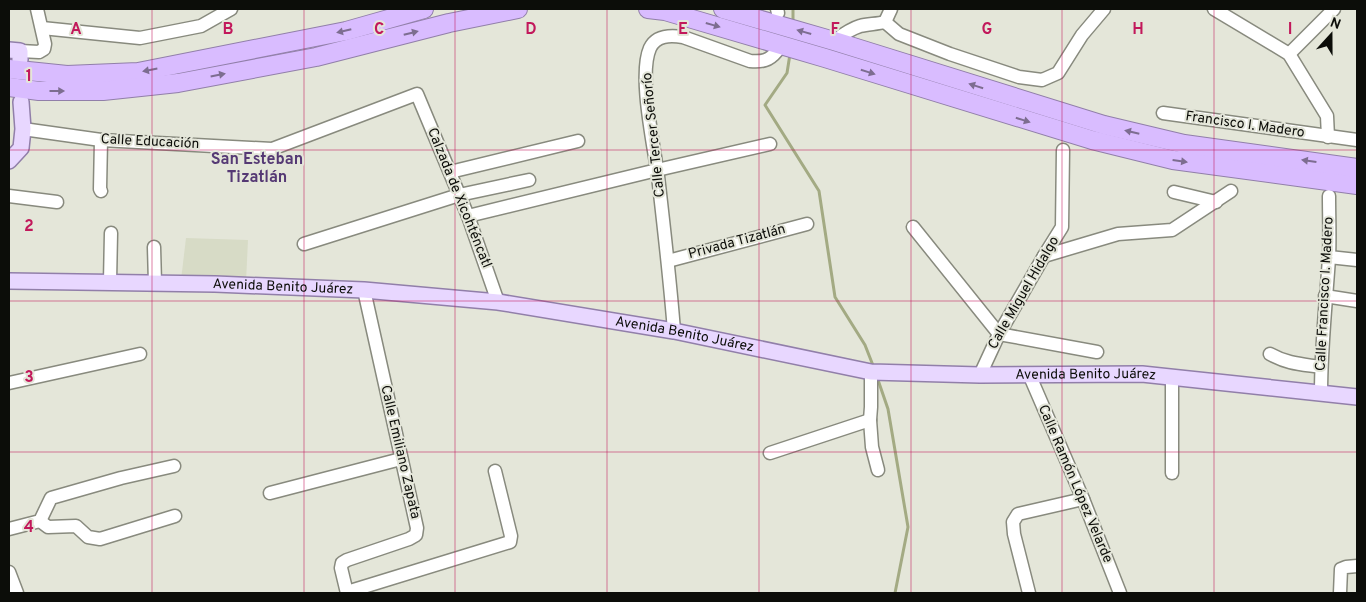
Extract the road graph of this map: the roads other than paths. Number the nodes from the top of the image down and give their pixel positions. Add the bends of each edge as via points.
1 (37, 9) edge
2 (424, 9) edge
3 (518, 9) edge
4 (648, 9) edge
5 (723, 9) edge
6 (891, 9) edge
7 (1104, 9) edge
8 (1214, 9) edge
9 (1334, 9) edge
10 (225, 10) edge
11 (885, 22) junction
12 (42, 28) junction
13 (834, 41) junction
14 (777, 51) dead end
15 (1289, 54) junction
16 (14, 57) edge
17 (9, 87) edge
18 (417, 94) joint
19 (21, 102) dead end
20 (1163, 114) dead end
21 (23, 129) junction
22 (1328, 137) junction
23 (101, 140) junction
24 (1357, 140) edge
25 (578, 141) dead end
26 (770, 144) dead end
27 (1063, 150) dead end
28 (9, 161) edge
29 (1357, 168) edge
30 (657, 170) junction
31 (450, 172) junction
32 (529, 180) dead end
33 (1357, 185) edge
34 (101, 191) dead end
35 (1231, 191) dead end
36 (1174, 192) dead end
37 (460, 195) junction
38 (9, 196) edge
39 (1330, 196) dead end
40 (57, 202) dead end
41 (1216, 202) junction
42 (468, 216) junction
43 (807, 224) dead end
44 (913, 227) dead end
45 (111, 233) dead end
46 (304, 244) dead end
47 (154, 247) dead end
48 (1044, 256) junction
49 (1329, 256) junction
50 (1357, 260) edge
51 (668, 261) junction
52 (9, 281) edge
53 (110, 282) junction
54 (155, 283) junction
55 (364, 290) junction
56 (1325, 296) junction
57 (1357, 301) edge
58 (498, 302) junction
59 (674, 331) junction
60 (998, 334) junction
61 (1097, 352) dead end
62 (140, 354) dead end
63 (1270, 354) dead end
64 (1321, 366) junction
65 (870, 372) junction
66 (1029, 374) junction
67 (980, 375) junction
68 (1172, 377) junction
69 (9, 384) edge
70 (1321, 392) junction
71 (1357, 396) edge
72 (870, 420) junction
73 (770, 453) dead end
74 (401, 459) junction
75 (174, 466) dead end
76 (878, 470) dead end
77 (495, 471) dead end
78 (1172, 473) dead end
79 (270, 493) dead end
80 (1083, 499) junction
81 (175, 516) dead end
82 (40, 520) junction
83 (9, 529) edge
84 (1357, 566) edge
85 (9, 572) edge
86 (17, 593) edge
87 (347, 593) edge
88 (1029, 593) edge
89 (1120, 593) edge
90 (1340, 593) edge

1 - 12 street
2 -> 16 highway via 346,31 138,72 68,75
17 -> 3 highway via 39,91 103,91 178,83 316,57
4 -> 33 highway via 665,11 806,52 1092,140 1173,160
13 -> 5 highway
6 - 11 street
7 - 11 street via 1058,73 1042,80 1019,78 950,54 899,34
8 - 15 street
9 - 15 street
10 - 12 street via 201,26 140,38
11 - 13 street via 860,26
12 - 16 street via 44,49
29 -> 13 highway via 1184,144 1104,126
14 - 30 street, Calle Tercer Señorío via 767,61 760,62 683,37 663,36 656,40 650,47 645,71
15 - 22 street via 1327,116
18 - 23 street, Calle Educación via 272,149
18 - 31 street, Calzada de Xicohténcatl
19 - 21 main road
20 - 22 street, Francisco I. Madero
21 - 23 street, Calle Educación
21 - 28 main road via 21,148
22 - 24 street, Francisco I. Madero
23 - 34 street
25 - 31 street
26 - 30 street
27 - 48 street, Calle Miguel Hidalgo via 1062,227
30 - 42 street
30 - 51 street, Calle Tercer Señorío
31 - 37 street, Calzada de Xicohténcatl
32 - 37 street
35 - 41 street
36 - 41 street
37 - 42 street, Calzada de Xicohténcatl
37 - 46 street
38 - 40 street
39 - 49 street, Calle Francisco I. Madero
41 - 48 street via 1172,230 1118,234
42 - 58 street, Calzada de Xicohténcatl
43 - 51 street, Privada Tizatlán
44 - 60 street
45 - 53 street
47 - 54 street
48 - 60 street, Calle Miguel Hidalgo
49 - 50 street
49 - 56 street, Calle Francisco I. Madero
51 - 59 street, Calle Tercer Señorío
52 - 53 main road, Avenida Benito Juárez
53 - 54 main road, Avenida Benito Juárez
54 - 55 main road, Avenida Benito Juárez
55 - 58 main road, Avenida Benito Juárez
55 - 74 street, Calle Emiliano Zapata
56 - 57 street
56 - 64 street, Calle Francisco I. Madero
58 - 59 main road, Avenida Benito Juárez
59 - 65 main road, Avenida Benito Juárez
60 - 61 street
60 - 67 street, Calle Miguel Hidalgo
62 - 69 street
63 - 64 street via 1289,363
64 - 70 street, Calle Francisco I. Madero
65 - 67 main road, Avenida Benito Juárez
65 - 72 street
66 - 67 main road, Avenida Benito Juárez
66 - 68 main road, Avenida Benito Juárez
66 - 80 street, Calle Ramón López Velarde
68 - 70 main road, Avenida Benito Juárez
68 - 78 street
70 - 71 main road, Avenida Benito Juárez
72 - 73 street
72 - 76 street
74 - 79 street
74 - 87 street, Calle Emiliano Zapata via 416,535 342,563 340,568
75 - 82 street via 51,498
77 - 87 street via 510,542
80 - 88 street via 1018,514 1013,522
80 - 89 street, Calle Ramón López Velarde
81 - 82 street via 100,539 88,537 76,526 48,527
82 - 83 street
84 - 90 street via 1341,569
85 - 86 street

